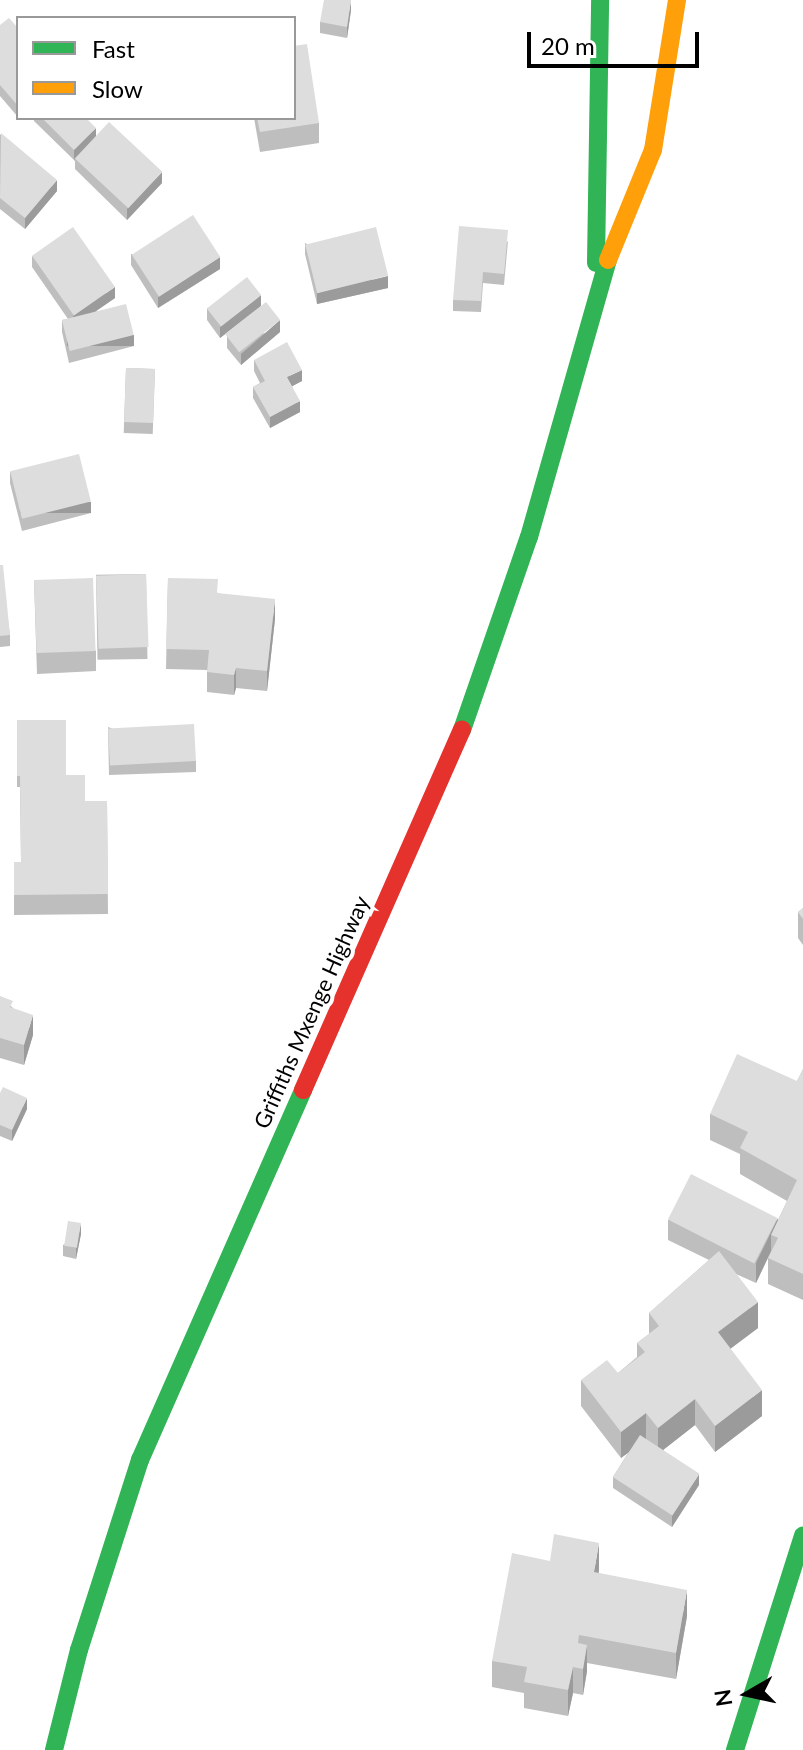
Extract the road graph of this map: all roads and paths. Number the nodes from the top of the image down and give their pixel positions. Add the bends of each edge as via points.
1 (600, 0) edge
2 (677, 0) edge
3 (596, 289) junction
4 (803, 1536) edge
5 (54, 1750) edge
6 (735, 1750) edge

1 - 3 street, Griffiths Mxenge Highway
2 - 3 street, Griffiths Mxenge Highway via 653,150
3 - 5 street, Griffiths Mxenge Highway via 529,537 463,728 140,1460 79,1650
4 - 6 street

